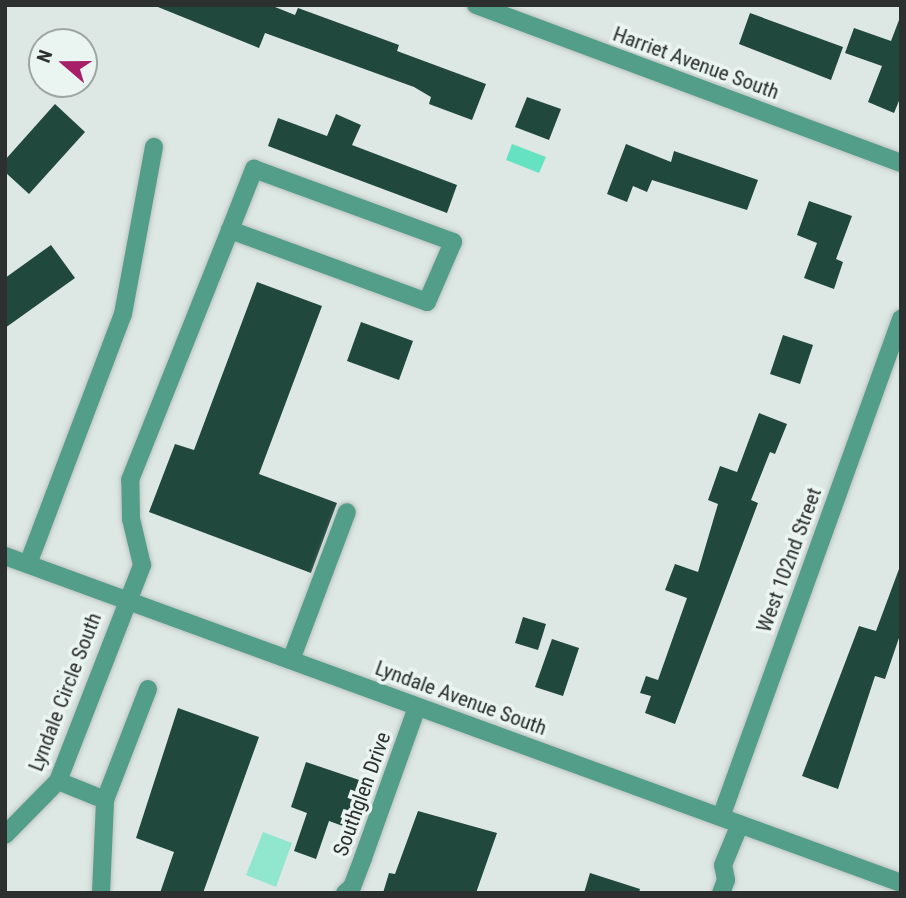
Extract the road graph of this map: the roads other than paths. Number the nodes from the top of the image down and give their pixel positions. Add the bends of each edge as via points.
1 (476, 5) edge
2 (155, 147) dead end
3 (901, 163) edge
4 (230, 230) junction
5 (901, 320) edge
6 (347, 512) dead end
7 (5, 556) edge
8 (28, 564) junction
9 (125, 600) junction
10 (291, 660) junction
11 (148, 689) dead end
12 (417, 706) junction
13 (58, 781) junction
14 (105, 800) junction
15 (721, 817) junction
16 (740, 824) junction
17 (8, 828) edge
18 (901, 883) edge
19 (101, 893) edge
20 (345, 893) edge
21 (721, 893) edge

1 - 3 street, Harriet Avenue South
2 - 8 street via 123,314
4 - 4 street, Lyndale Circle South via 254,169 453,242 427,302
4 - 9 street, Lyndale Circle South via 130,480 131,519 142,565
5 - 15 street, West 102nd Street
6 - 10 street
7 - 8 street, Lyndale Avenue South
8 - 9 street, Lyndale Avenue South
9 - 10 street, Lyndale Avenue South
9 - 13 street, Lyndale Circle South
10 - 12 street, Lyndale Avenue South
11 - 14 street
12 - 15 street, Lyndale Avenue South
12 - 20 street, Southglen Drive via 356,877
13 - 14 street
13 - 17 street, Lyndale Circle South
14 - 19 street
15 - 16 street, Lyndale Avenue South
16 - 18 street, Lyndale Avenue South
16 - 21 street via 723,865 726,880

